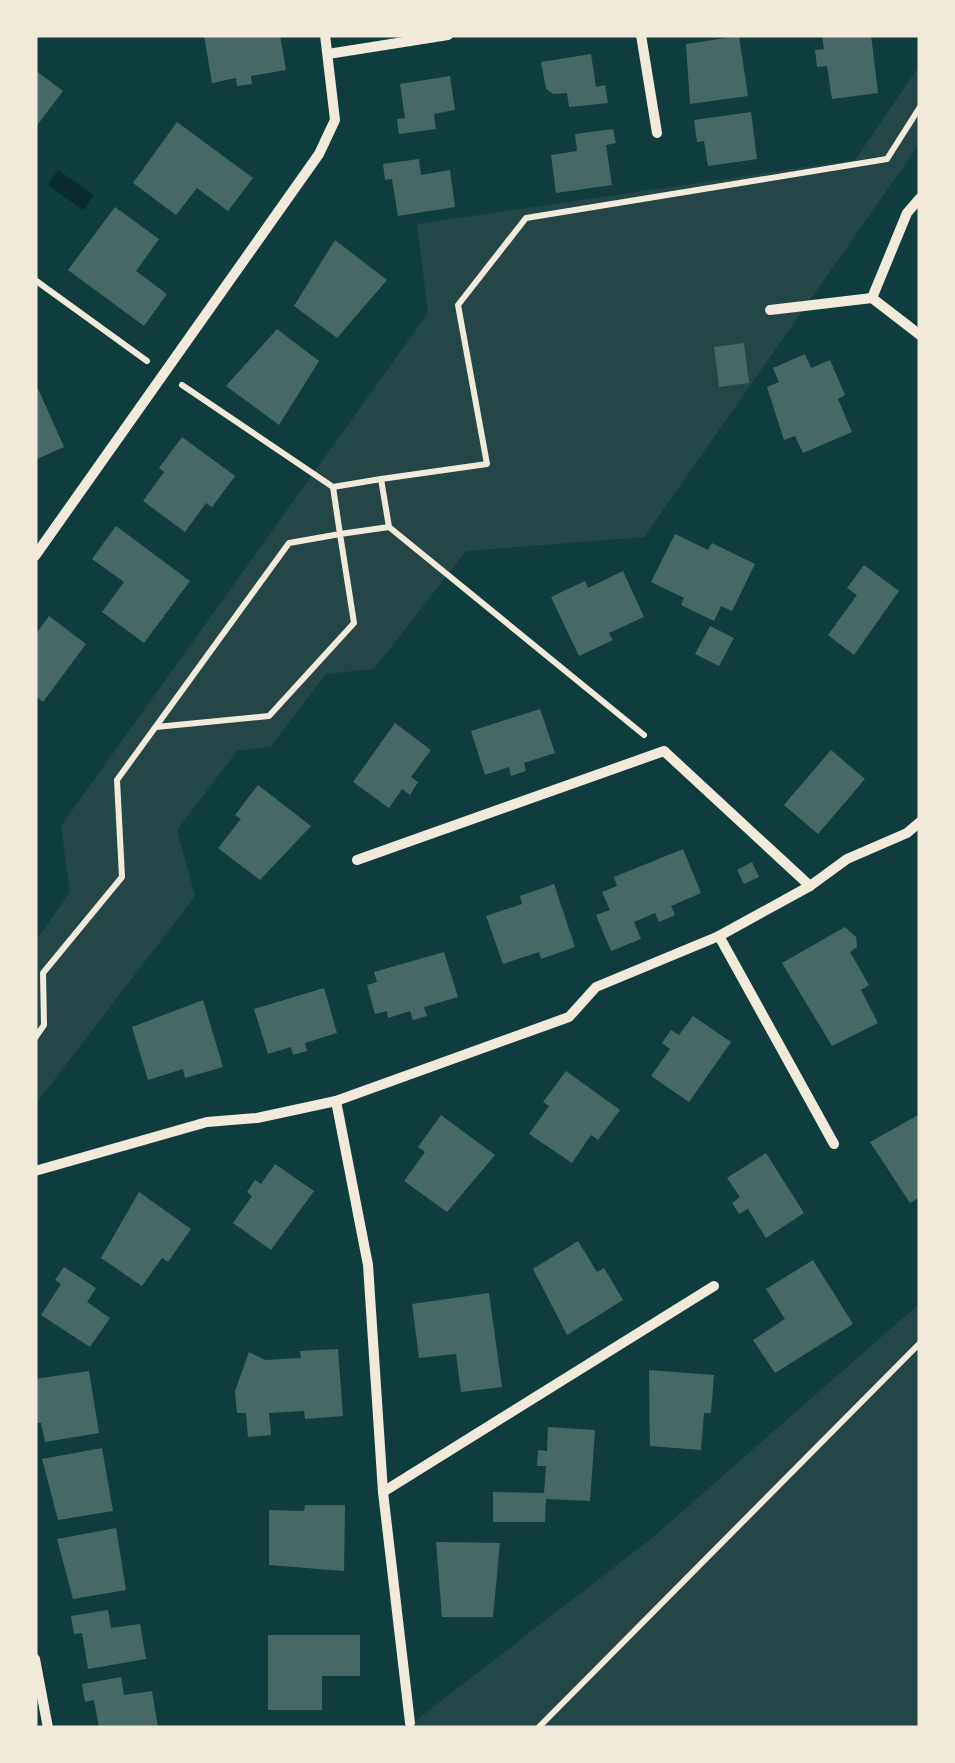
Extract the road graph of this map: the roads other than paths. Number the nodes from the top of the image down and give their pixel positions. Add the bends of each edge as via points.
1 (325, 35) edge
2 (448, 35) edge
3 (641, 35) edge
4 (328, 54) junction
5 (657, 134) dead end
6 (920, 198) edge
7 (872, 298) junction
8 (770, 310) dead end
9 (920, 334) edge
10 (35, 556) edge
11 (920, 822) edge
12 (357, 860) dead end
13 (810, 886) junction
14 (719, 936) junction
15 (336, 1100) junction
16 (834, 1144) dead end
17 (35, 1171) edge
18 (714, 1286) dead end
19 (384, 1492) junction
20 (35, 1660) edge
21 (410, 1723) dead end
22 (48, 1728) edge

1 - 4 street
2 - 4 street
3 - 5 street
4 - 10 street via 335,100 329,136
6 - 7 street via 907,213
7 - 8 street
7 - 9 street
11 - 13 street
12 - 13 street via 664,751
13 - 14 street
14 - 15 street via 596,986 568,1017
14 - 16 street
15 - 17 street via 207,1122
15 - 19 street via 368,1265
18 - 19 street
19 - 21 street
20 - 22 street

